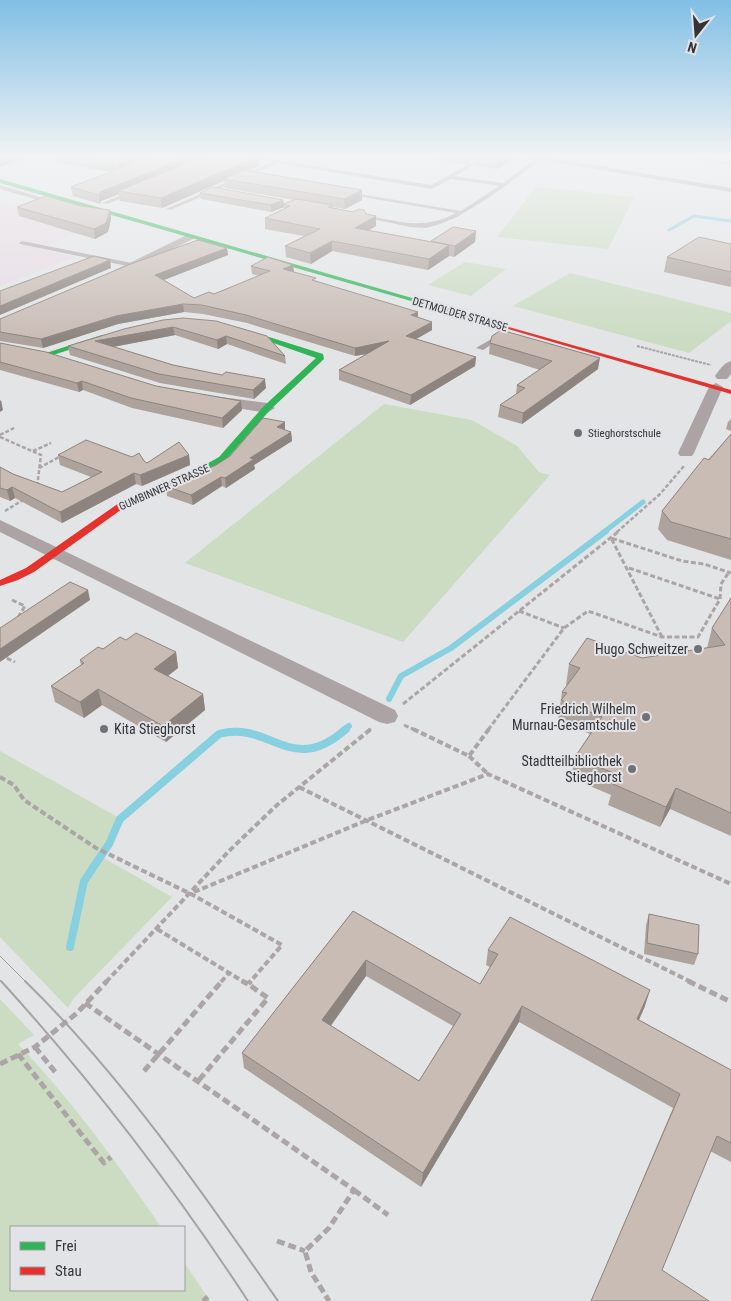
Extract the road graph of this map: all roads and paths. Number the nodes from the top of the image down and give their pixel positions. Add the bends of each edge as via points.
1 (134, 218) edge
2 (145, 218) edge
3 (373, 218) edge
4 (451, 218) edge
5 (203, 232) junction
6 (189, 237) junction
7 (22, 243) dead end
8 (132, 265) junction
9 (108, 276) edge
10 (226, 325) edge
11 (512, 329) junction
12 (118, 333) edge
13 (480, 348) dead end
14 (29, 351) edge
15 (47, 354) junction
16 (650, 356) dead end
17 (70, 361) edge
18 (723, 376) edge
19 (731, 392) edge
20 (202, 398) edge
21 (267, 408) junction
22 (14, 428) dead end
23 (0, 436) edge
24 (51, 442) dead end
25 (33, 451) junction
26 (64, 454) edge
27 (685, 460) joint
28 (39, 468) junction
29 (693, 470) edge
30 (37, 492) edge
31 (30, 497) edge
32 (0, 514) edge
33 (0, 525) edge
34 (51, 552) junction
35 (629, 568) junction
36 (730, 572) edge
37 (0, 583) edge
38 (8, 598) dead end
39 (720, 599) junction
40 (519, 611) dead end
41 (16, 620) edge
42 (564, 628) junction
43 (662, 637) junction
44 (0, 655) edge
45 (15, 662) dead end
46 (387, 716) joint
47 (469, 756) junction
48 (488, 774) junction
49 (0, 777) edge
50 (299, 787) dead end
51 (365, 821) junction
52 (731, 884) edge
53 (191, 894) junction
54 (157, 929) dead end
55 (229, 973) junction
56 (248, 984) junction
57 (730, 1000) edge
58 (35, 1047) junction
59 (18, 1054) junction
60 (158, 1054) junction
61 (0, 1064) edge
62 (144, 1071) dead end
63 (56, 1072) dead end
64 (199, 1080) junction
65 (111, 1157) dead end
66 (354, 1190) junction
67 (388, 1214) dead end
68 (277, 1241) dead end
69 (305, 1251) junction
70 (330, 1301) edge

1 - 6 main road, DETMOLDER STRASSE
2 - 5 main road, DETMOLDER STRASSE
3 - 4 lane via 426,226
5 - 6 main road
5 - 16 main road, DETMOLDER STRASSE
6 - 8 street
6 - 11 main road, DETMOLDER STRASSE
7 - 8 lane
8 - 9 street
10 - 21 main road, GUMBINNER STRASSE via 320,356 299,381
11 - 13 lane
11 - 18 main road, DETMOLDER STRASSE
12 - 15 main road
14 - 15 street
15 - 17 street
18 - 19 main road, DETMOLDER STRASSE
18 - 27 street
20 - 21 street
21 - 34 main road, GUMBINNER STRASSE via 232,450 208,468 121,504
22 - 23 path
23 - 25 path
24 - 25 path
25 - 28 path via 41,455
26 - 28 path
27 - 29 path
28 - 30 path
31 - 32 path
33 - 34 street
34 - 37 main road, GUMBINNER STRASSE via 10,581
34 - 46 street
35 - 36 path via 611,538 682,561
35 - 39 path
35 - 43 path
36 - 39 path via 721,584
38 - 41 path via 25,606
39 - 43 path via 698,637
40 - 42 path
42 - 43 path via 588,611
42 - 47 path
44 - 45 path
46 - 47 path
47 - 48 path
48 - 51 path
48 - 52 path
49 - 53 path via 14,785 24,800 96,848
50 - 51 path
51 - 53 path
51 - 57 path
53 - 56 path via 282,945
54 - 55 path
55 - 56 path
55 - 60 path
56 - 64 path via 268,998
58 - 59 path
58 - 60 path via 77,1014 85,1003
58 - 63 path
59 - 61 path
59 - 65 path via 104,1163
60 - 62 path
60 - 64 path
64 - 66 path
66 - 67 path
66 - 69 path via 329,1228
68 - 69 path
69 - 70 path via 311,1272

